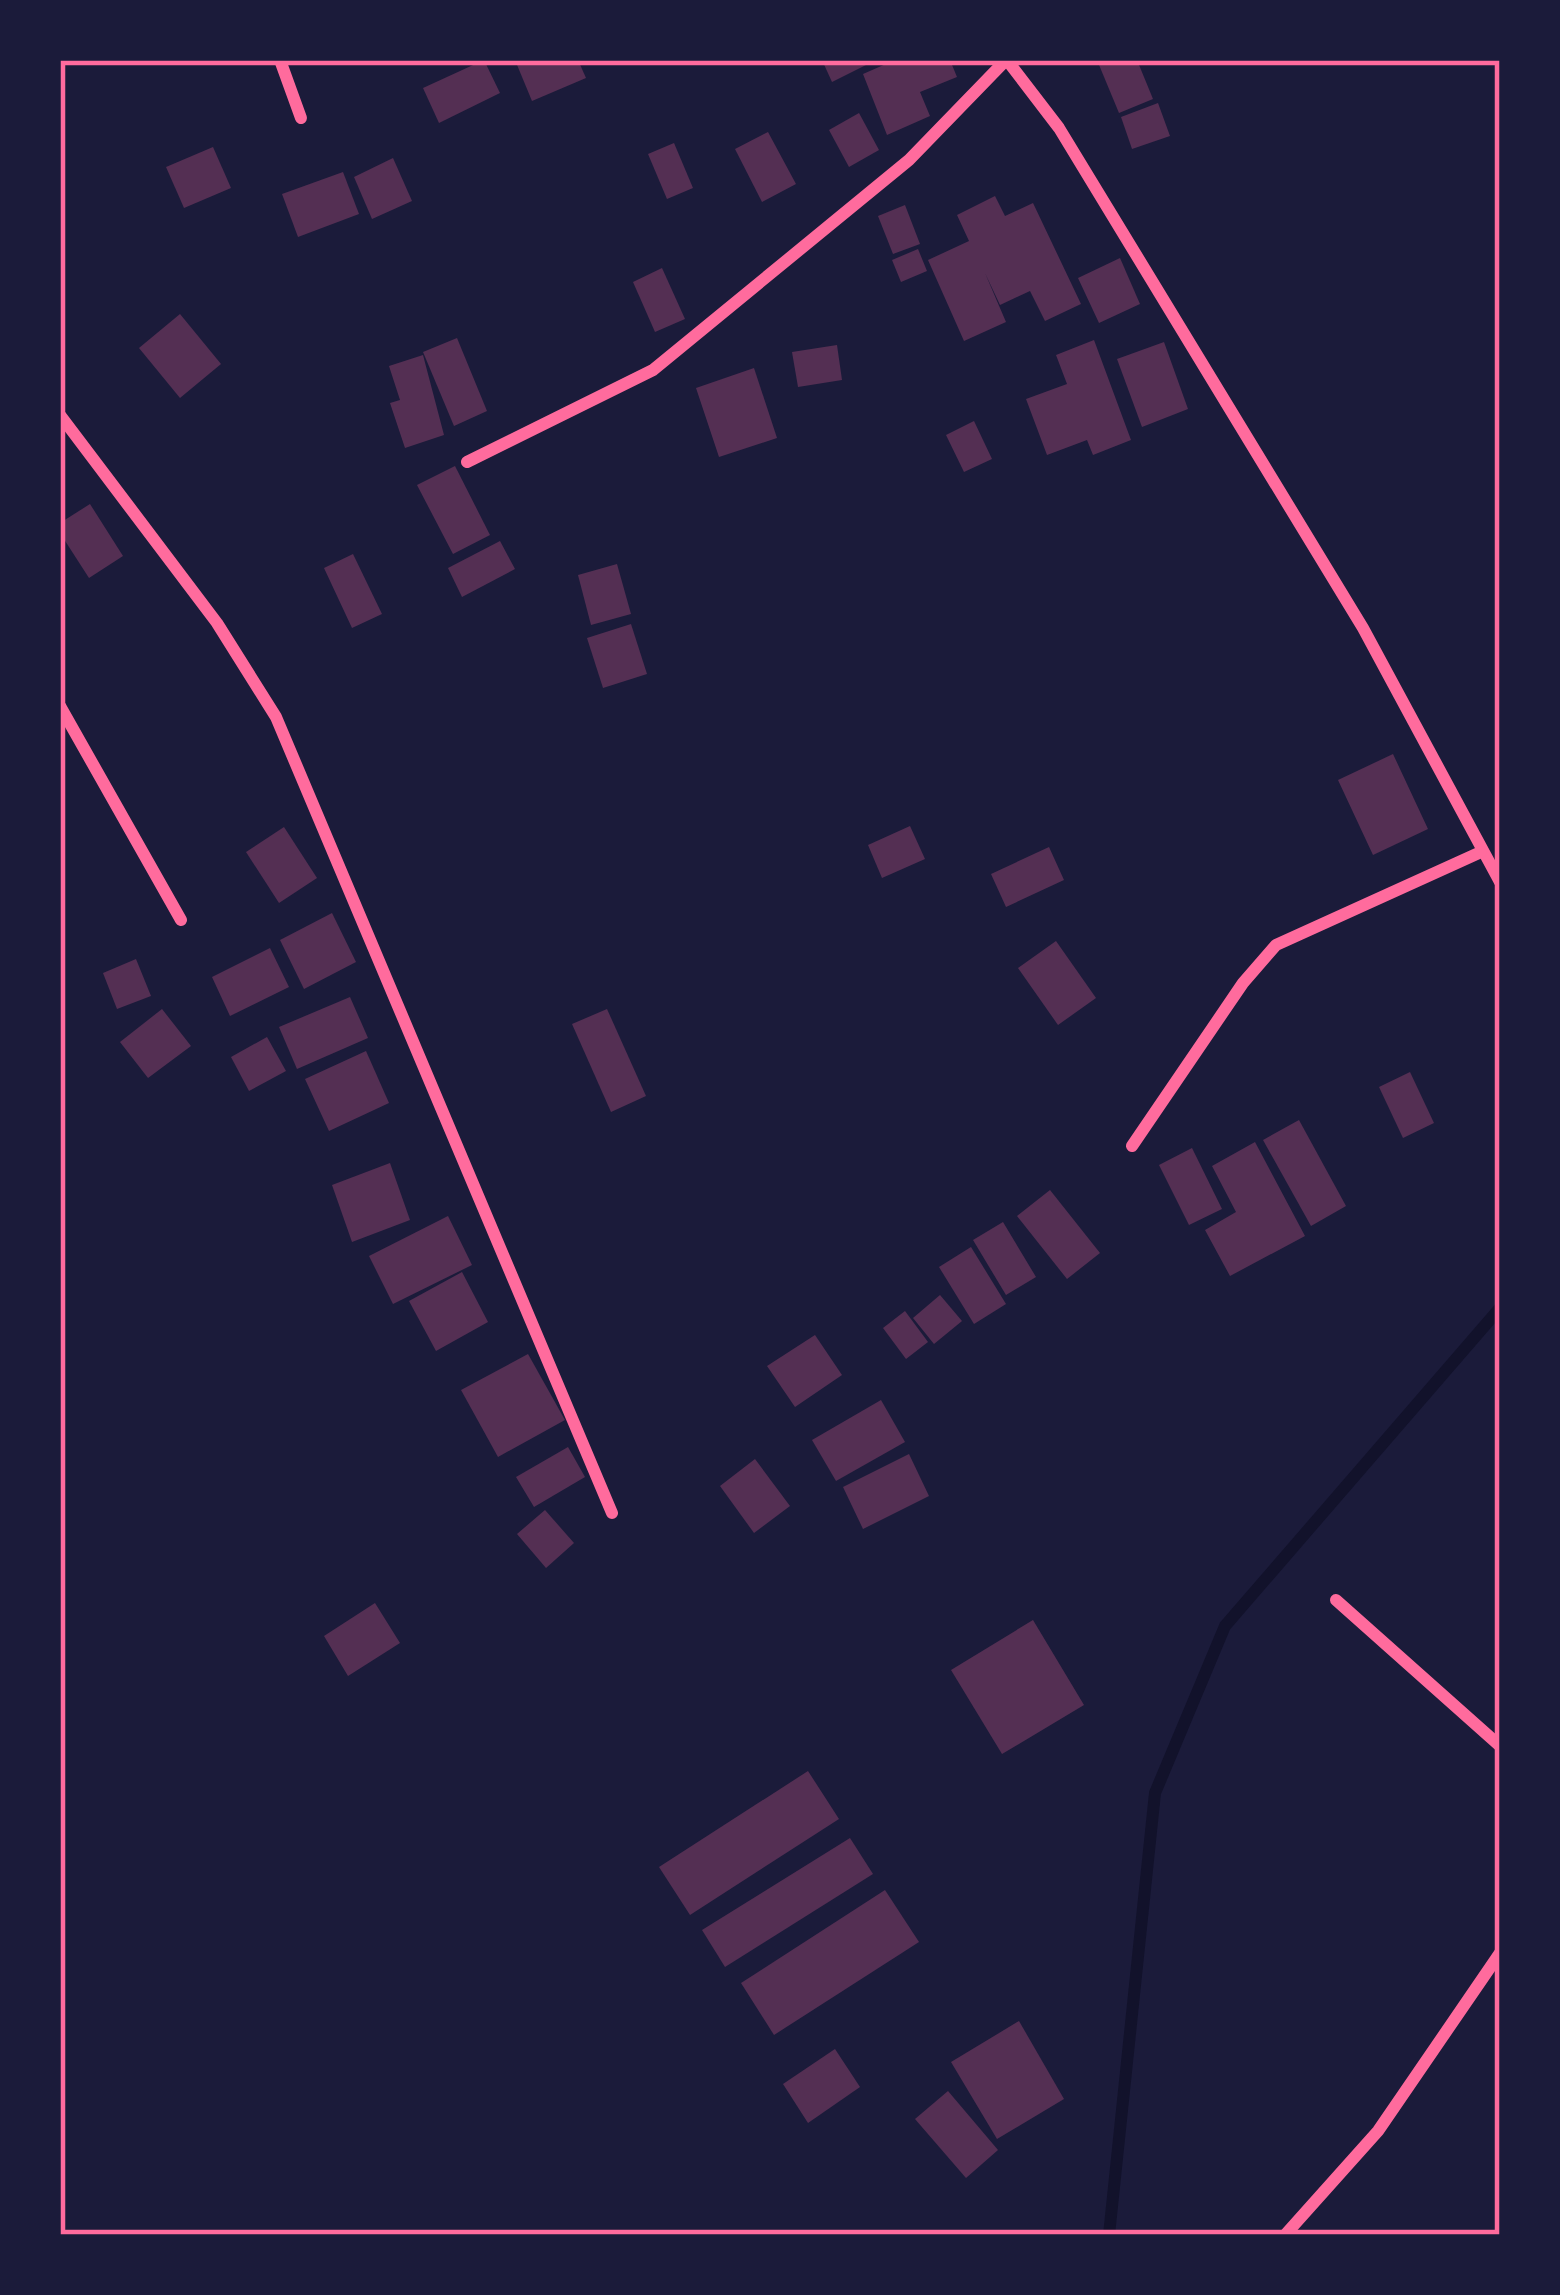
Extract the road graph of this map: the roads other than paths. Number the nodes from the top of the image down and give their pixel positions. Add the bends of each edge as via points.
1 (280, 60) edge
2 (1006, 60) edge
3 (301, 118) dead end
4 (60, 415) edge
5 (467, 462) dead end
6 (60, 706) edge
7 (1481, 852) junction
8 (1500, 883) edge
9 (181, 920) dead end
10 (1132, 1146) dead end
11 (612, 1513) dead end
12 (1336, 1600) dead end
13 (1500, 1746) edge
14 (1500, 1953) edge
15 (1286, 2235) edge

1 - 3 street
2 - 5 street via 909,160 653,370
2 - 7 street via 1059,128 1363,628
4 - 11 street via 217,622 276,717
6 - 9 street
7 - 8 street
7 - 10 street via 1276,945
12 - 13 street
14 - 15 street via 1378,2131

